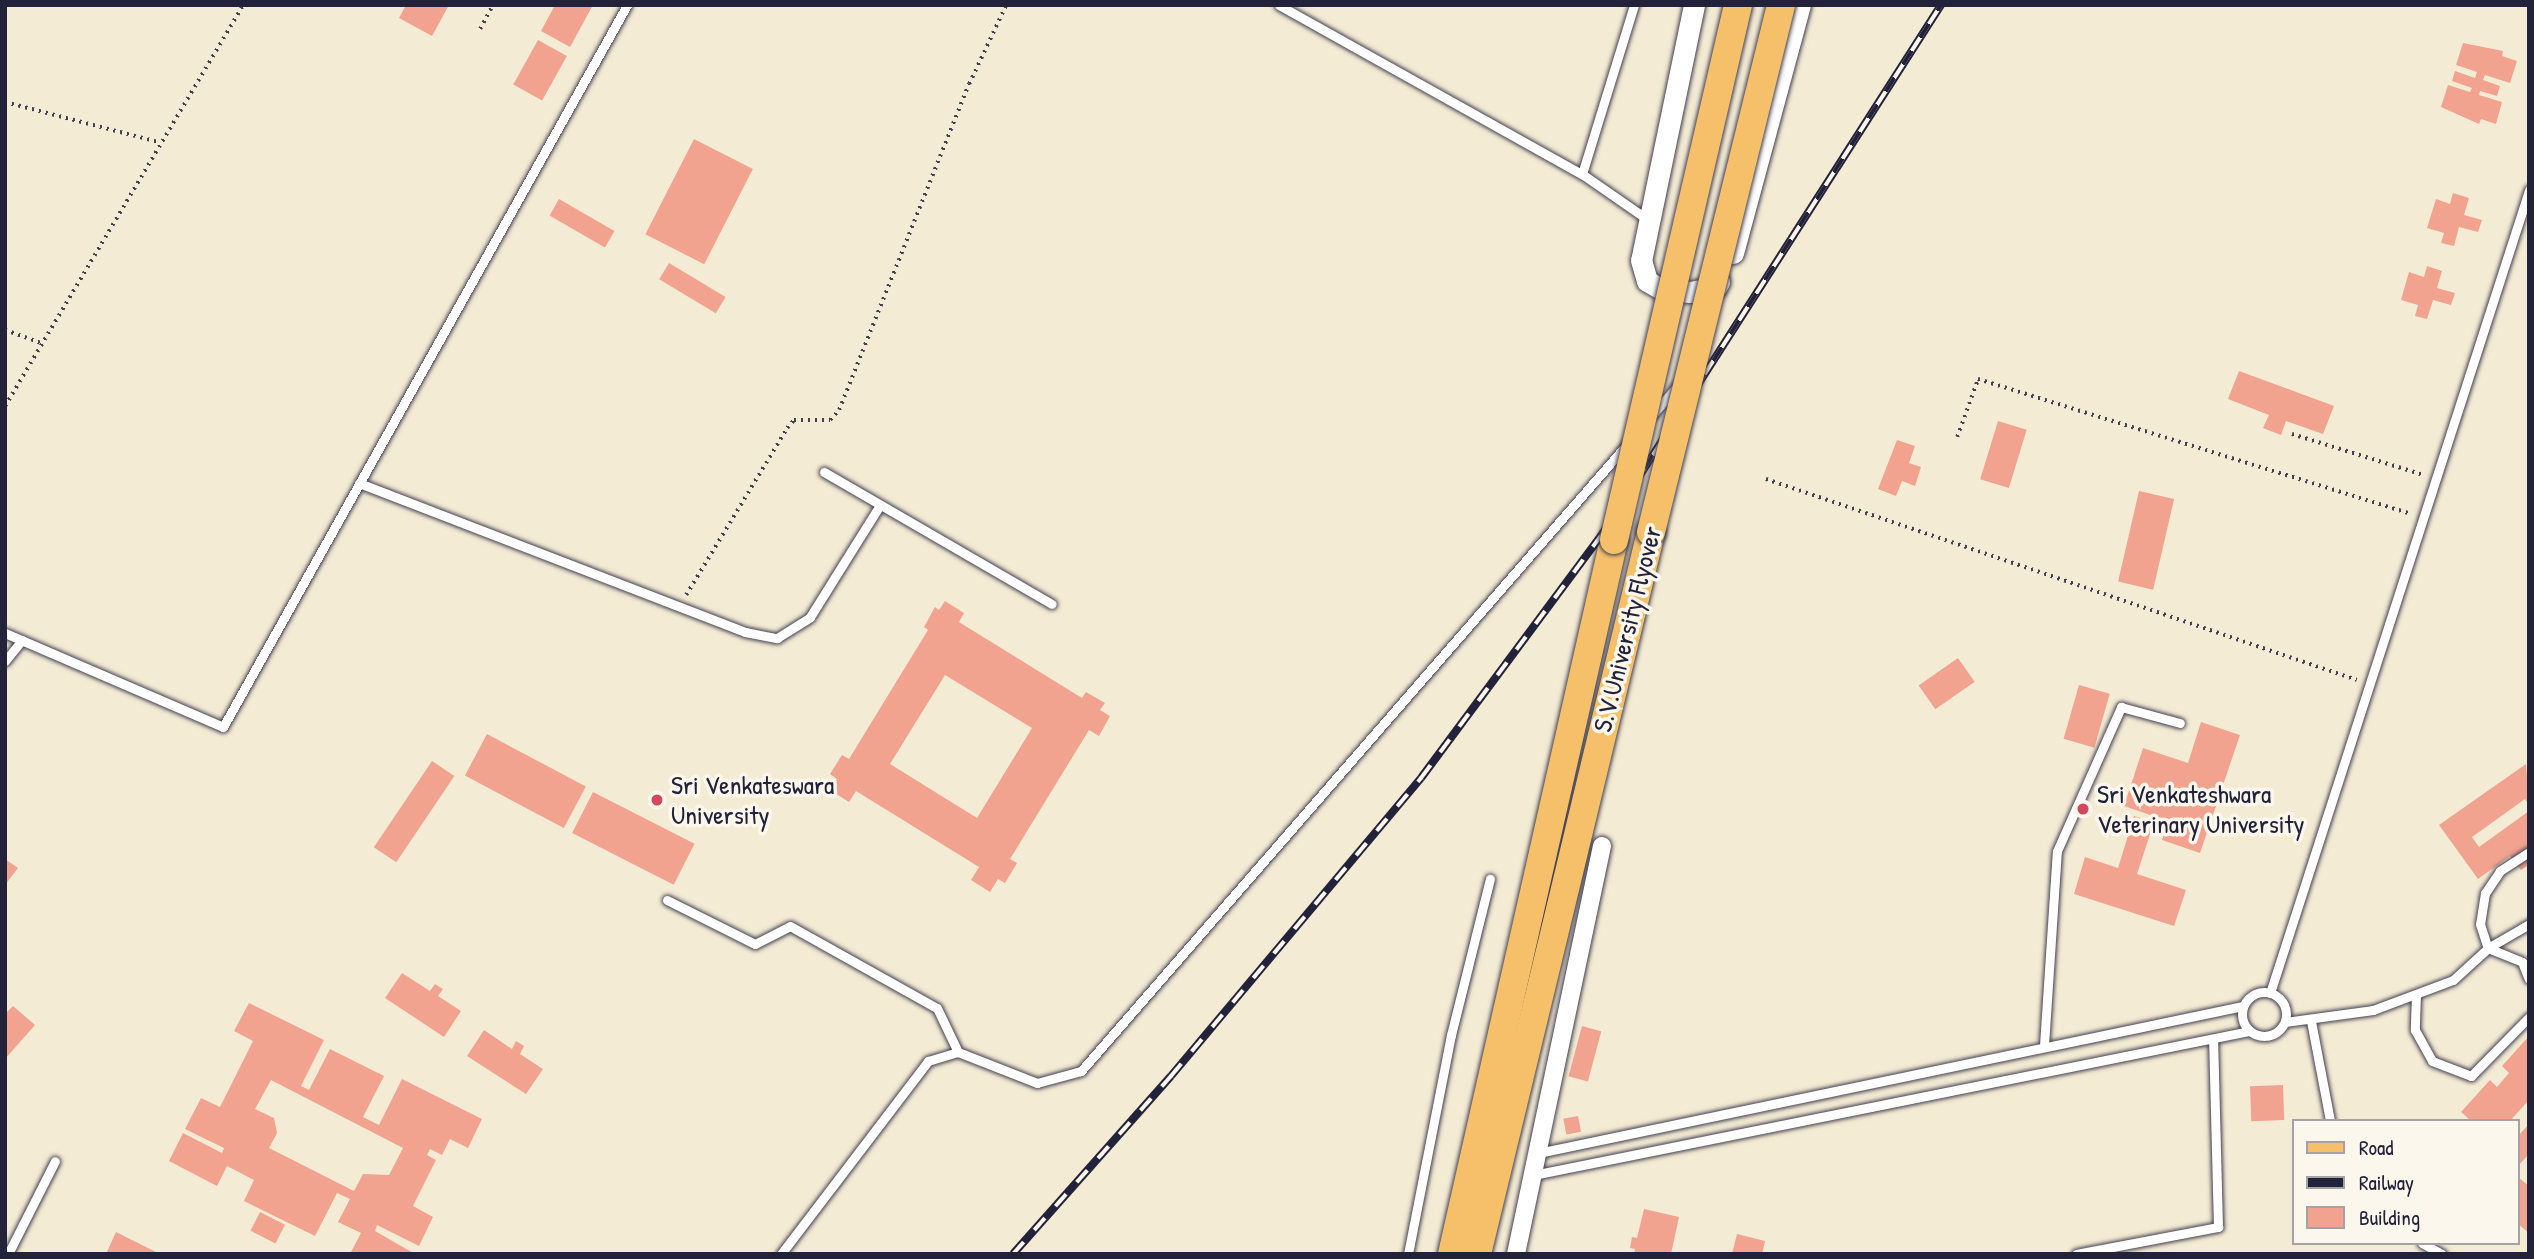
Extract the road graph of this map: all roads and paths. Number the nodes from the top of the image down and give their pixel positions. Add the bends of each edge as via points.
1 (243, 5) edge
2 (493, 5) edge
3 (627, 5) edge
4 (1006, 5) edge
5 (1279, 5) edge
6 (1634, 5) edge
7 (1694, 5) edge
8 (1738, 5) edge
9 (1781, 5) edge
10 (1800, 5) edge
11 (480, 29) dead end
12 (5, 102) edge
13 (159, 142) junction
14 (1582, 174) junction
15 (2529, 190) edge
16 (1647, 219) junction
17 (1716, 287) junction
18 (5, 330) edge
19 (44, 344) junction
20 (5, 406) edge
21 (2292, 434) dead end
22 (1957, 437) dead end
23 (824, 472) dead end
24 (1766, 479) dead end
25 (2436, 479) junction
26 (359, 483) junction
27 (880, 505) junction
28 (2423, 517) junction
29 (1052, 604) dead end
30 (680, 607) junction
31 (5, 632) edge
32 (22, 640) junction
33 (5, 660) edge
34 (2370, 684) junction
35 (2180, 723) dead end
36 (1602, 846) dead end
37 (2529, 852) edge
38 (1490, 879) dead end
39 (667, 900) dead end
40 (2529, 924) edge
41 (2488, 948) junction
42 (2529, 979) edge
43 (2270, 993) junction
44 (2416, 994) junction
45 (2243, 1006) junction
46 (2529, 1017) edge
47 (2311, 1021) junction
48 (2284, 1022) junction
49 (2249, 1031) junction
50 (2213, 1038) junction
51 (2044, 1045) junction
52 (958, 1052) junction
53 (2330, 1119) edge
54 (1538, 1153) junction
55 (55, 1161) dead end
56 (1533, 1175) junction
57 (2426, 1245) edge
58 (8, 1254) edge
59 (781, 1254) edge
60 (1408, 1254) edge
61 (1452, 1254) edge
62 (1477, 1254) edge
63 (1516, 1254) edge
64 (2076, 1254) edge
65 (2442, 1254) edge

1 - 13 path
2 - 11 path
3 - 26 lane
4 - 30 path via 969,84 839,410 820,423 794,420 787,428 715,540
5 - 14 lane
6 - 14 lane
7 - 16 street
8 - 61 main road, S.V.University Flyover, bridge
9 - 62 main road, S.V.University Flyover, bridge
10 - 17 street via 1754,184 1730,261
12 - 13 path
13 - 19 path
14 - 16 lane
15 - 25 lane
16 - 17 street via 1641,260 1647,281 1661,289 1690,292
17 - 52 lane via 1706,337 1691,370 1081,1071 1037,1083
18 - 19 path
19 - 20 path
21 - 25 path
22 - 28 path via 1978,379
23 - 27 lane
24 - 34 path
25 - 28 lane
26 - 30 lane
26 - 32 lane via 223,727
27 - 29 lane
27 - 30 lane via 810,617 776,638 745,632
28 - 34 lane
31 - 32 lane
32 - 33 lane
34 - 43 lane
35 - 51 lane via 2121,707 2057,850
36 - 54 street
37 - 41 lane via 2500,871 2485,893 2480,924
38 - 60 lane via 1451,1035
39 - 52 lane via 755,944 790,926 937,1009
40 - 41 lane
41 - 42 lane via 2522,962
41 - 44 lane via 2453,980
43 - 45 lane via 2254,994
43 - 48 lane via 2282,1001
44 - 46 lane via 2415,1030 2432,1061 2471,1076
44 - 47 lane via 2373,1010
45 - 49 lane via 2242,1020
45 - 51 lane
47 - 48 lane
47 - 53 lane
48 - 49 lane via 2269,1036
49 - 50 lane
50 - 56 lane
50 - 64 lane via 2218,1227
51 - 54 lane
52 - 59 lane via 928,1061
54 - 56 street
55 - 58 lane
56 - 63 street
57 - 65 lane

